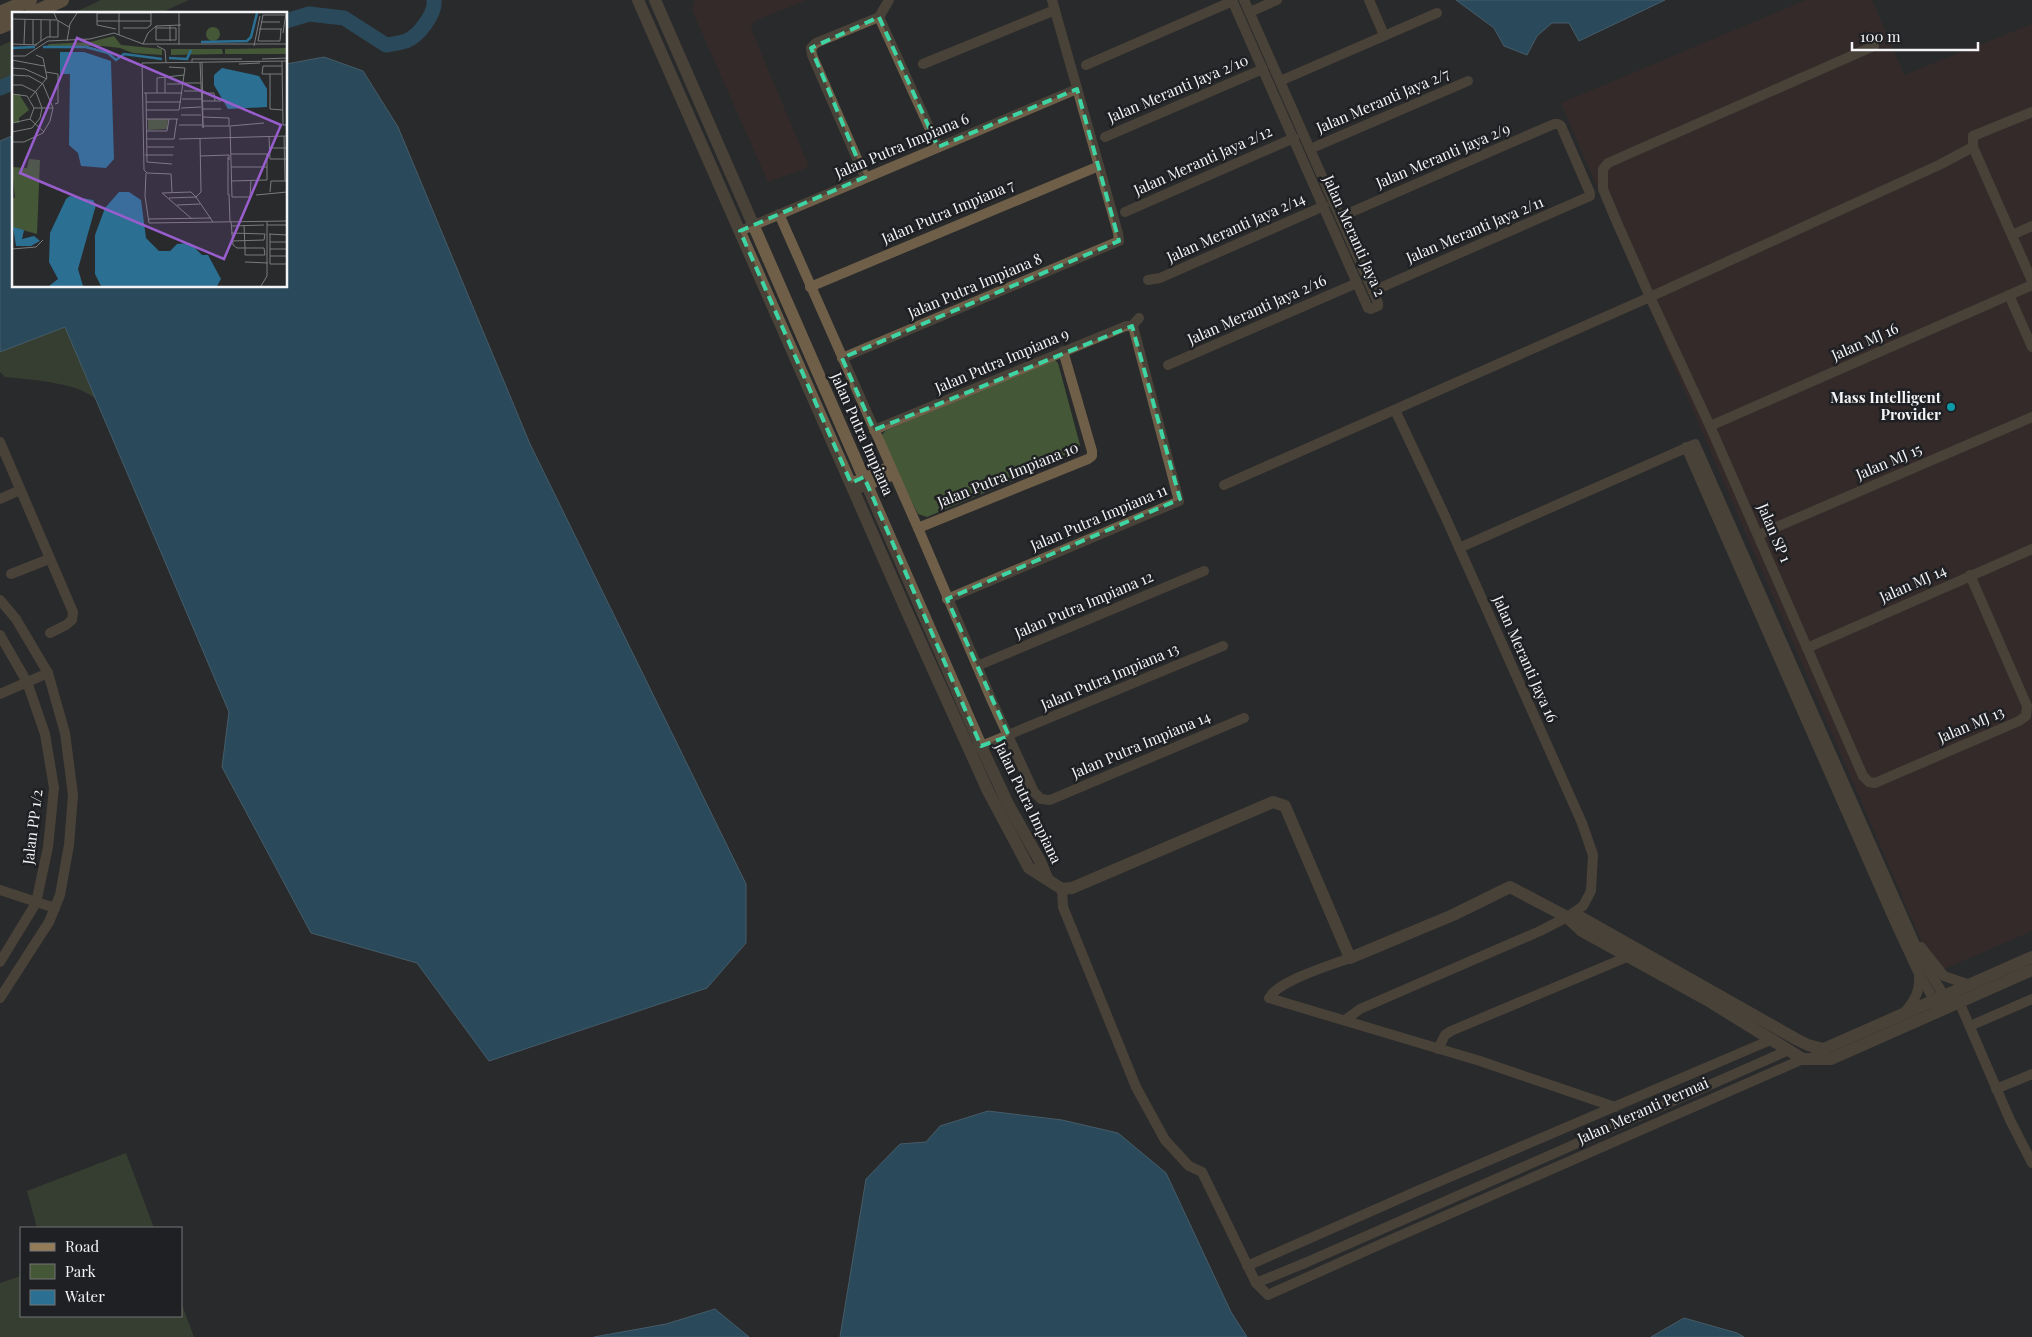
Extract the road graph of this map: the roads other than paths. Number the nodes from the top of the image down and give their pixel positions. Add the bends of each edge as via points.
1 (30, 0) edge
2 (62, 0) edge
3 (638, 0) edge
4 (655, 0) edge
5 (889, 0) edge
6 (1244, 0) edge
7 (1277, 0) edge
8 (1369, 0) edge
9 (1232, 1) edge
10 (1053, 5) edge
11 (35, 12) edge
12 (1250, 12) junction
13 (0, 13) edge
14 (1437, 13) dead end
15 (879, 17) junction
16 (12, 22) edge
17 (0, 27) edge
18 (1384, 35) junction
19 (1874, 46) dead end
20 (923, 64) dead end
21 (1086, 65) dead end
22 (1263, 69) junction
23 (1280, 81) junction
24 (1468, 81) dead end
25 (1077, 89) junction
26 (1288, 99) junction
27 (1278, 103) junction
28 (2032, 112) edge
29 (1105, 136) dead end
30 (1294, 138) junction
31 (938, 147) junction
32 (1973, 147) junction
33 (1310, 149) junction
34 (1098, 166) junction
35 (865, 177) junction
36 (1590, 196) joint
37 (1324, 206) junction
38 (1125, 212) dead end
39 (779, 214) junction
40 (1340, 217) junction
41 (753, 225) junction
42 (2032, 226) edge
43 (740, 231) junction
44 (2012, 235) junction
45 (1148, 280) dead end
46 (1357, 283) junction
47 (2032, 283) edge
48 (810, 287) junction
49 (1373, 291) junction
50 (2009, 295) junction
51 (1650, 297) junction
52 (1139, 318) dead end
53 (1132, 326) junction
54 (2032, 347) edge
55 (1063, 351) junction
56 (842, 358) junction
57 (1168, 365) dead end
58 (1395, 410) junction
59 (2032, 417) edge
60 (1710, 426) junction
61 (874, 430) junction
62 (0, 442) edge
63 (1690, 445) junction
64 (892, 471) junction
65 (865, 481) junction
66 (1224, 485) dead end
67 (853, 486) junction
68 (20, 490) junction
69 (0, 499) edge
70 (918, 528) junction
71 (1758, 536) junction
72 (1459, 548) junction
73 (2032, 549) edge
74 (49, 559) junction
75 (1204, 570) dead end
76 (11, 574) dead end
77 (1970, 576) junction
78 (948, 599) junction
79 (0, 600) edge
80 (50, 632) dead end
81 (0, 635) edge
82 (1223, 646) dead end
83 (1806, 648) junction
84 (977, 666) junction
85 (48, 673) junction
86 (27, 682) junction
87 (0, 694) edge
88 (1244, 718) dead end
89 (1008, 736) junction
90 (976, 748) junction
91 (1868, 782) joint
92 (1047, 878) junction
93 (1062, 889) junction
94 (0, 890) edge
95 (36, 903) junction
96 (55, 908) junction
97 (1567, 917) junction
98 (1911, 934) junction
99 (1627, 957) junction
100 (2032, 957) edge
101 (1350, 958) junction
102 (0, 962) edge
103 (2032, 970) edge
104 (1919, 974) junction
105 (1970, 985) junction
106 (0, 998) edge
107 (2032, 999) edge
108 (1947, 1001) junction
109 (1901, 1015) junction
110 (1345, 1020) junction
111 (1970, 1026) junction
112 (1773, 1039) junction
113 (1438, 1049) junction
114 (1823, 1049) junction
115 (1789, 1050) junction
116 (1803, 1059) junction
117 (2032, 1074) edge
118 (1996, 1089) junction
119 (1615, 1107) junction
120 (2029, 1150) edge
121 (2032, 1163) edge
122 (1247, 1266) junction
123 (1256, 1283) junction

1 - 13 main road
2 - 11 main road
3 - 43 street, Jalan Putra Impiana
4 - 41 street, Jalan Putra Impiana
5 - 15 street
6 - 12 street, Jalan Meranti Jaya 2
7 - 12 street
8 - 18 street
9 - 21 street
9 - 22 street, Jalan Meranti Jaya 2
10 - 20 street
10 - 25 street
12 - 23 street, Jalan Meranti Jaya 2
14 - 18 street
15 - 31 street
15 - 35 street via 811,48
16 - 17 main road
18 - 23 street
19 - 51 street, Jalan SP 1 via 1608,163 1602,169 1603,189
22 - 27 street, Jalan Meranti Jaya 2
22 - 29 street, Jalan Meranti Jaya 2/10
23 - 26 street, Jalan Meranti Jaya 2
24 - 33 street, Jalan Meranti Jaya 2/7
25 - 31 street, Jalan Putra Impiana 6
25 - 34 street
26 - 27 street
26 - 33 street, Jalan Meranti Jaya 2
27 - 30 street, Jalan Meranti Jaya 2
28 - 32 street via 1973,136
30 - 37 street, Jalan Meranti Jaya 2
30 - 38 street, Jalan Meranti Jaya 2/12
31 - 35 street, Jalan Putra Impiana 6
32 - 44 street
32 - 51 street
33 - 40 street, Jalan Meranti Jaya 2
34 - 48 street, Jalan Putra Impiana 7
34 - 56 street, Jalan Putra Impiana 8 via 1118,241
35 - 39 street, Jalan Putra Impiana 6
36 - 40 street, Jalan Meranti Jaya 2/9 via 1558,124
36 - 49 street, Jalan Meranti Jaya 2/11
37 - 45 street, Jalan Meranti Jaya 2/14 via 1160,278
37 - 46 street, Jalan Meranti Jaya 2
39 - 41 street, Jalan Putra Impiana 6
39 - 48 street
40 - 49 street, Jalan Meranti Jaya 2
41 - 43 street, Jalan Putra Impiana 6
41 - 65 street, Jalan Putra Impiana
42 - 44 street
43 - 67 street, Jalan Putra Impiana
44 - 47 street
46 - 49 street, Jalan Meranti Jaya 2 via 1371,309 1378,306
46 - 57 street, Jalan Meranti Jaya 2/16
47 - 50 street, Jalan MJ 16
48 - 56 street
50 - 54 street
50 - 60 street, Jalan MJ 16
51 - 58 street
51 - 60 street, Jalan SP 1
52 - 53 street
53 - 55 street, Jalan Putra Impiana 9
53 - 78 street, Jalan Putra Impiana 11 via 1179,501
55 - 61 street, Jalan Putra Impiana 9
55 - 70 street, Jalan Putra Impiana 10 via 1092,456
56 - 61 street
58 - 66 street
58 - 72 street, Jalan Meranti Jaya 16
59 - 71 street, Jalan MJ 15
60 - 71 street, Jalan SP 1
61 - 64 street
62 - 68 street
63 - 72 street
63 - 98 street
63 - 104 street
64 - 65 street
64 - 70 street
65 - 67 street
65 - 90 street, Jalan Putra Impiana
67 - 90 street, Jalan Putra Impiana via 907,612
68 - 69 street
68 - 74 street
70 - 78 street
71 - 83 street, Jalan SP 1
72 - 97 street, Jalan Meranti Jaya 16 via 1593,855 1591,891 1584,906
73 - 77 street, Jalan MJ 14
74 - 76 street
74 - 80 street via 72,612 72,620
75 - 84 street, Jalan Putra Impiana 12
77 - 83 street, Jalan MJ 14
77 - 91 street, Jalan MJ 13 via 2027,706 2026,716 1875,783
78 - 84 street
79 - 85 street via 16,619
81 - 86 street, Jalan PP 1/2
82 - 89 street, Jalan Putra Impiana 13
83 - 91 street, Jalan SP 1
84 - 89 street
85 - 86 street
85 - 96 street via 65,733 73,795 70,846
86 - 87 street
86 - 95 street, Jalan PP 1/2 via 45,734 54,788 48,847
88 - 89 street, Jalan Putra Impiana 14 via 1050,800 1041,799 1034,792
89 - 90 street, Jalan Putra Impiana 13
90 - 92 street, Jalan Putra Impiana
90 - 92 street, Jalan Putra Impiana via 992,797 1029,868
92 - 93 street
93 - 101 street via 1072,888 1273,802 1279,803 1285,806
93 - 122 street via 1063,907 1136,1087 1165,1140 1189,1166 1202,1172
94 - 95 street
95 - 96 street
95 - 102 street, Jalan PP 1/2
96 - 106 street
97 - 99 street via 1582,931
97 - 101 street via 1510,887
97 - 110 street, Jalan Meranti Jaya 16 via 1360,1009
97 - 114 street via 1582,918 1796,1039
98 - 105 street via 1944,976
98 - 108 street via 1922,960
99 - 112 street
99 - 113 street via 1451,1031 1445,1035
100 - 105 street, Jalan Meranti Permai
101 - 110 street via 1293,980 1275,990 1269,998
103 - 108 street
104 - 108 street
104 - 109 street via 1918,992
105 - 108 street, Jalan Meranti Permai
107 - 111 street
108 - 109 street, Jalan Meranti Permai
108 - 111 street
108 - 116 street via 1831,1059
109 - 114 street, Jalan Meranti Permai
110 - 113 street
111 - 118 street
112 - 115 street
112 - 119 street
113 - 119 street
114 - 116 street, Jalan Meranti Permai
115 - 116 street
115 - 123 street, Jalan Meranti Permai
116 - 123 street, Jalan Meranti Permai via 1268,1295
117 - 118 street
118 - 120 street
119 - 122 street
120 - 121 street
122 - 123 street

